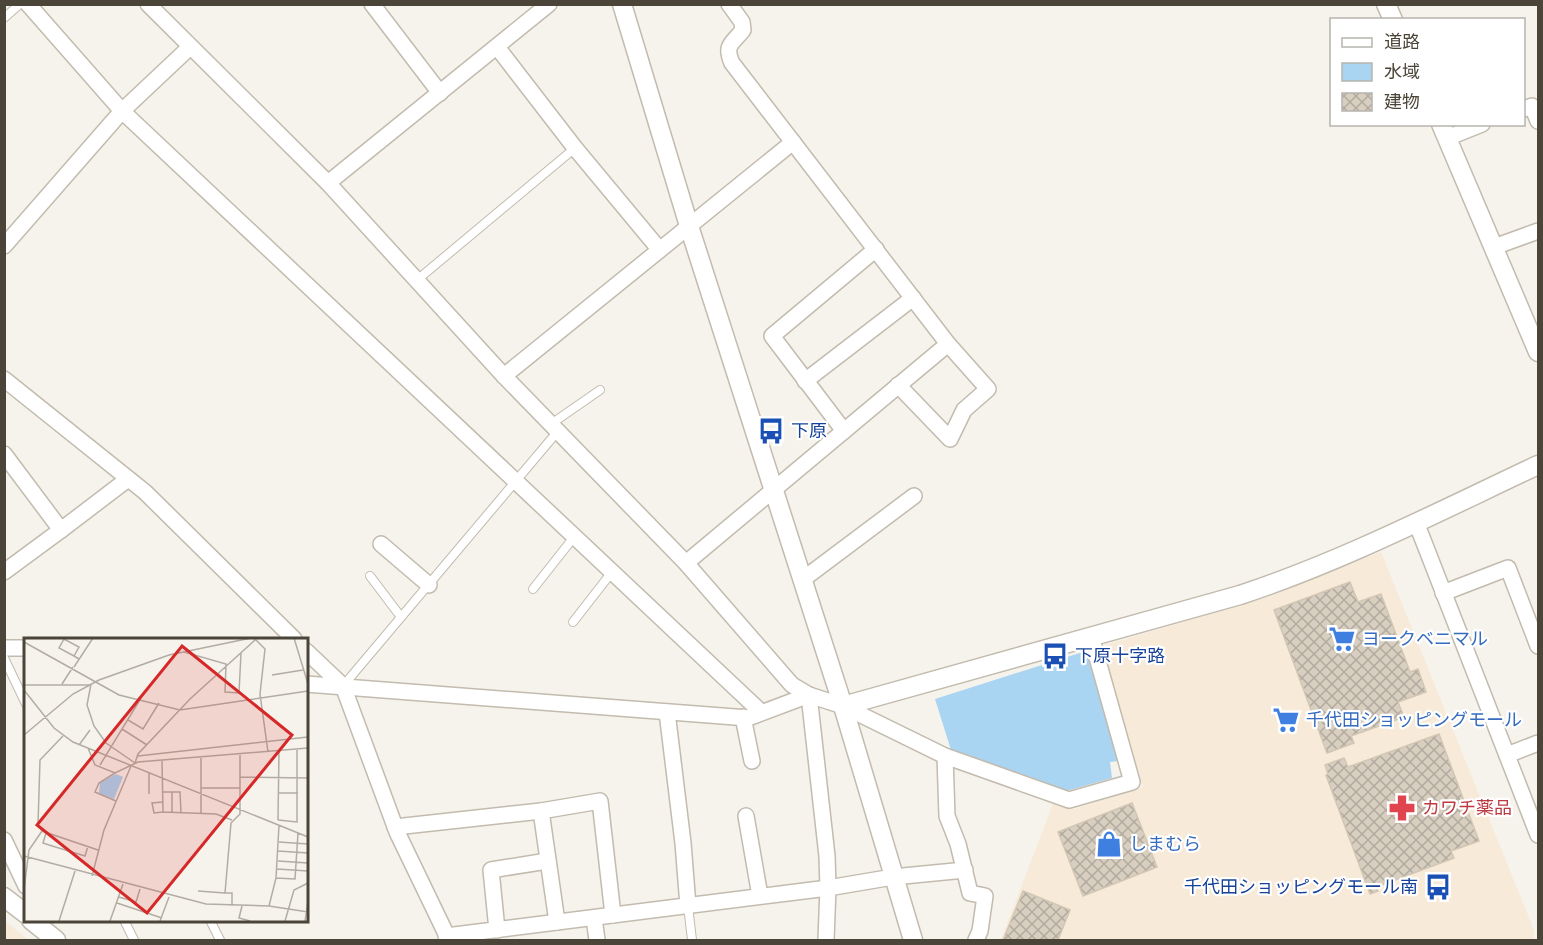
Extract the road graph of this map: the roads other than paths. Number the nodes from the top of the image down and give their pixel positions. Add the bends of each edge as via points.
1 (20, 4) edge
2 (28, 4) edge
3 (148, 4) edge
4 (372, 4) edge
5 (549, 4) edge
6 (622, 4) edge
7 (729, 4) edge
8 (1386, 4) edge
9 (4, 18) edge
10 (1393, 18) edge
11 (189, 47) junction
12 (497, 47) junction
13 (440, 93) junction
14 (1525, 109) edge
15 (122, 111) junction
16 (1539, 121) edge
17 (1471, 126) edge
18 (1444, 131) edge
19 (793, 142) junction
20 (575, 148) junction
21 (328, 183) junction
22 (689, 226) junction
23 (1539, 231) edge
24 (4, 246) edge
25 (1494, 247) junction
26 (659, 249) junction
27 (876, 249) junction
28 (417, 280) junction
29 (913, 298) junction
30 (948, 344) junction
31 (1539, 352) edge
32 (504, 376) junction
33 (4, 379) edge
34 (806, 381) junction
35 (898, 385) junction
36 (600, 390) dead end
37 (554, 427) junction
38 (844, 431) junction
39 (4, 454) edge
40 (1539, 465) edge
41 (128, 479) junction
42 (516, 481) junction
43 (773, 490) junction
44 (914, 496) dead end
45 (1416, 522) junction
46 (61, 530) junction
47 (574, 537) junction
48 (381, 544) dead end
49 (686, 563) junction
50 (6, 569) edge
51 (612, 572) junction
52 (370, 576) dead end
53 (802, 580) junction
54 (429, 585) junction
55 (533, 589) dead end
56 (1443, 593) junction
57 (401, 617) junction
58 (573, 622) dead end
59 (1090, 636) junction
60 (293, 638) edge
61 (1539, 646) edge
62 (4, 648) edge
63 (24, 648) edge
64 (308, 653) edge
65 (4, 658) edge
66 (308, 684) edge
67 (343, 686) junction
68 (809, 695) junction
69 (24, 700) edge
70 (843, 706) junction
71 (668, 712) junction
72 (761, 712) junction
73 (743, 717) junction
74 (1539, 742) edge
75 (1507, 755) junction
76 (945, 756) junction
77 (752, 761) dead end
78 (541, 811) junction
79 (747, 816) dead end
80 (395, 827) junction
81 (1539, 835) edge
82 (4, 840) edge
83 (547, 861) junction
84 (965, 870) junction
85 (893, 878) junction
86 (24, 882) edge
87 (828, 888) junction
88 (760, 896) junction
89 (4, 897) edge
90 (688, 906) junction
91 (24, 913) edge
92 (613, 915) junction
93 (594, 918) junction
94 (34, 921) edge
95 (124, 921) edge
96 (210, 921) edge
97 (557, 922) junction
98 (497, 930) junction
99 (448, 938) edge
100 (56, 940) edge
101 (134, 940) edge
102 (220, 940) edge
103 (597, 940) edge
104 (692, 940) edge
105 (826, 940) edge
106 (913, 940) edge
107 (976, 940) edge

1 - 9 lane
2 - 15 street
3 - 11 street
4 - 13 street
5 - 12 street
6 - 22 street
7 - 19 street via 742,22 742,30 729,45 732,63
8 - 10 street
11 - 15 street
11 - 21 street
12 - 13 street
12 - 20 street
13 - 21 street
14 - 16 street via 1532,106
15 - 24 street
15 - 42 street
17 - 18 street
18 - 25 street
19 - 22 street
19 - 27 street
20 - 26 street
20 - 28 lane
21 - 28 street
22 - 26 street
22 - 43 street
23 - 25 street
25 - 31 street
26 - 32 street
27 - 29 street
27 - 34 street via 771,336
28 - 32 street
29 - 30 street
29 - 34 street
30 - 35 street
30 - 35 street via 988,388 964,410 950,439
32 - 37 street
33 - 41 street
34 - 38 street
35 - 38 street
36 - 37 lane
37 - 42 lane
37 - 49 street
38 - 43 street
39 - 46 street
40 - 45 street
41 - 46 street
41 - 60 street
42 - 47 street
42 - 54 lane
43 - 49 street
43 - 53 street
44 - 53 street
45 - 56 street
45 - 59 street via 1289,579
46 - 50 street
47 - 51 street
47 - 55 lane
48 - 54 street
49 - 68 street via 792,685
51 - 58 lane
51 - 72 street
52 - 57 lane
53 - 70 street
54 - 57 lane
56 - 61 street via 1508,568
56 - 75 street
57 - 67 lane
59 - 70 street
59 - 76 street via 1132,782 1069,801
62 - 63 street
64 - 67 street
65 - 69 lane
66 - 67 street
67 - 71 street
67 - 80 street
68 - 70 street
68 - 72 street
68 - 87 street
70 - 76 street
70 - 85 street
71 - 73 street
71 - 90 street
72 - 73 street
73 - 77 street
74 - 75 street
75 - 81 street
76 - 84 street via 947,816
78 - 80 street
78 - 83 street
78 - 92 street via 600,801
79 - 88 street
80 - 99 street
82 - 86 street
83 - 97 street
83 - 98 street via 491,870
84 - 85 street
84 - 107 street via 970,893 985,896
85 - 87 street
85 - 106 street
87 - 88 street
87 - 105 street
88 - 90 street
89 - 91 street
90 - 92 street
90 - 104 lane
92 - 93 street
93 - 97 street
93 - 103 street
94 - 100 street
95 - 101 lane
96 - 102 lane
97 - 98 street
98 - 99 street

